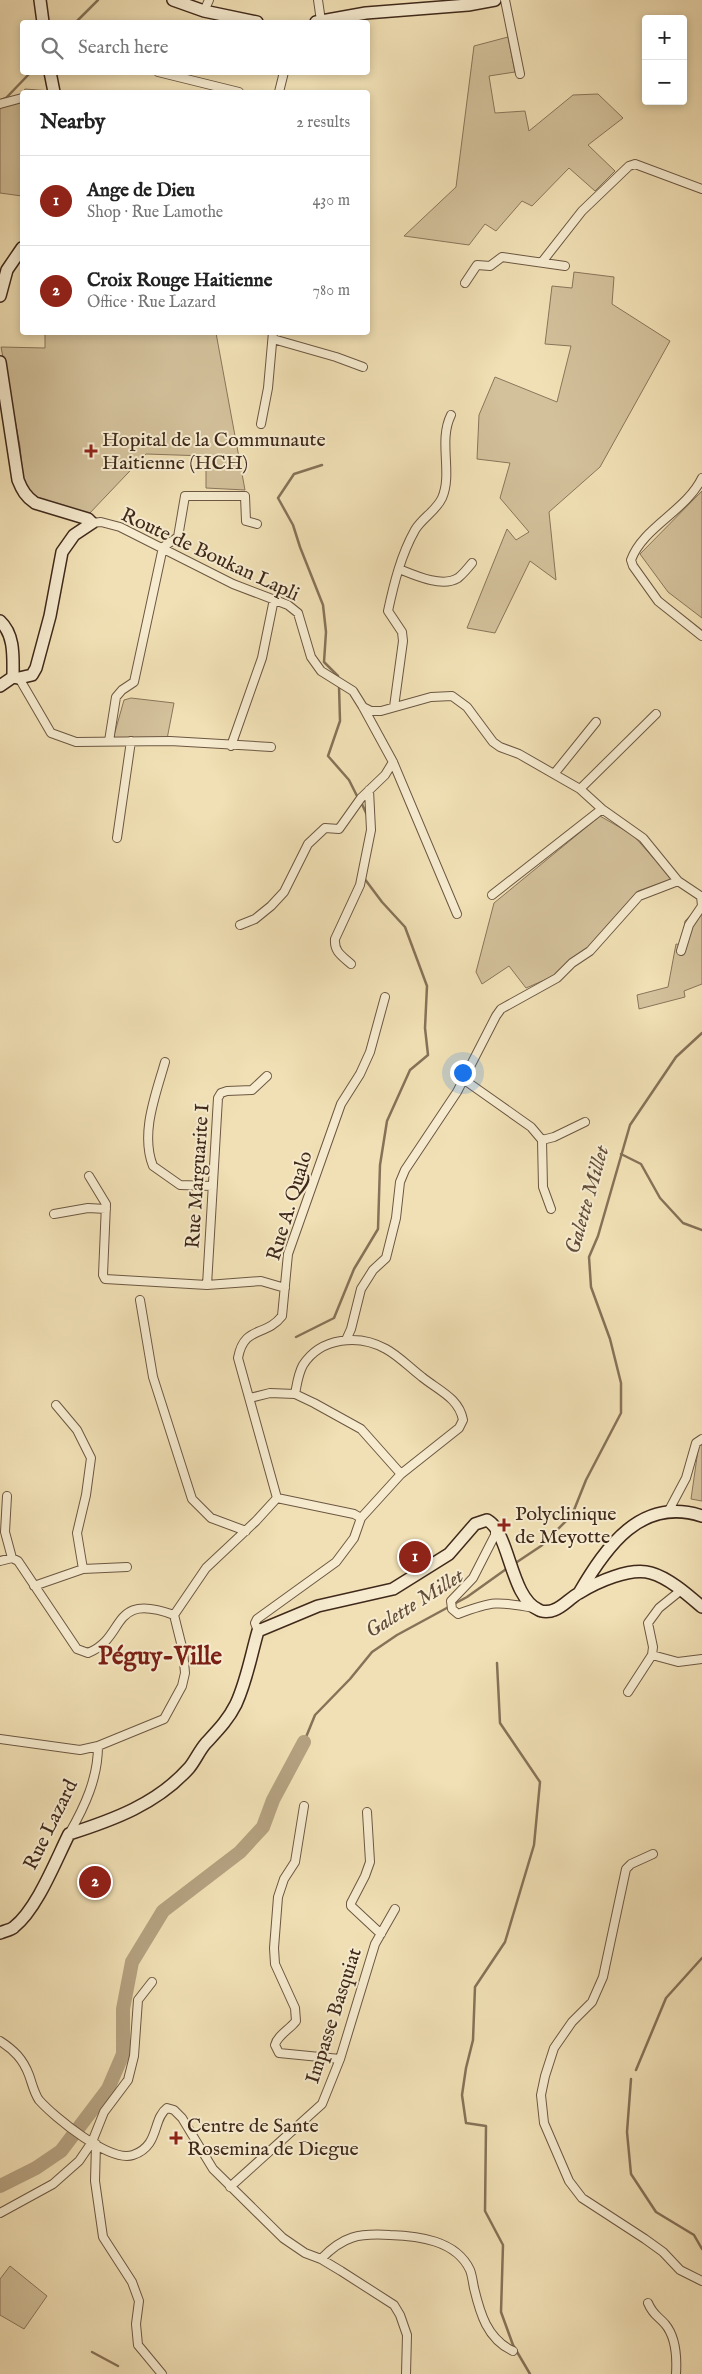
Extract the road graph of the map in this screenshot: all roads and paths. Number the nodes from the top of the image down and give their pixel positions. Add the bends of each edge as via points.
1 (40, 0) edge
2 (173, 0) edge
3 (209, 0) edge
4 (318, 0) edge
5 (495, 0) edge
6 (505, 0) edge
7 (204, 11) junction
8 (43, 20) edge
9 (247, 20) edge
10 (318, 20) edge
11 (329, 20) edge
12 (520, 74) dead end
13 (50, 75) edge
14 (169, 75) edge
15 (283, 75) edge
16 (52, 90) edge
17 (224, 90) edge
18 (280, 90) edge
19 (20, 99) edge
20 (0, 104) edge
21 (702, 189) edge
22 (20, 250) edge
23 (542, 262) junction
24 (565, 266) dead end
25 (4, 269) edge
26 (465, 283) dead end
27 (0, 296) edge
28 (273, 336) edge
29 (0, 362) edge
30 (363, 367) dead end
31 (451, 415) dead end
32 (261, 424) dead end
33 (702, 478) edge
34 (92, 523) junction
35 (257, 524) dead end
36 (163, 547) junction
37 (472, 563) dead end
38 (399, 569) junction
39 (274, 598) junction
40 (0, 621) edge
41 (702, 636) edge
42 (16, 678) junction
43 (0, 686) edge
44 (363, 707) junction
45 (394, 707) junction
46 (656, 714) dead end
47 (596, 722) dead end
48 (109, 741) junction
49 (131, 741) junction
50 (231, 746) junction
51 (271, 746) dead end
52 (392, 762) junction
53 (554, 774) junction
54 (580, 789) junction
55 (369, 790) junction
56 (602, 809) junction
57 (118, 838) dead end
58 (678, 881) junction
59 (492, 895) dead end
60 (702, 896) edge
61 (457, 914) dead end
62 (240, 925) dead end
63 (681, 951) dead end
64 (351, 964) dead end
65 (385, 998) dead end
66 (165, 1062) dead end
67 (268, 1076) dead end
68 (463, 1079) junction
69 (585, 1122) dead end
70 (542, 1140) junction
71 (89, 1176) dead end
72 (213, 1186) junction
73 (106, 1208) junction
74 (552, 1209) dead end
75 (54, 1214) dead end
76 (207, 1285) junction
77 (285, 1288) junction
78 (140, 1300) dead end
79 (346, 1340) junction
80 (295, 1394) junction
81 (250, 1398) junction
82 (56, 1405) dead end
83 (702, 1439) edge
84 (401, 1474) junction
85 (7, 1496) dead end
86 (276, 1498) junction
87 (668, 1512) junction
88 (702, 1516) edge
89 (361, 1518) junction
90 (495, 1526) junction
91 (246, 1531) junction
92 (12, 1558) junction
93 (0, 1561) edge
94 (127, 1567) dead end
95 (82, 1569) junction
96 (34, 1586) junction
97 (680, 1591) junction
98 (579, 1592) junction
99 (702, 1607) edge
100 (534, 1608) junction
101 (174, 1616) junction
102 (258, 1631) junction
103 (652, 1655) junction
104 (702, 1659) edge
105 (628, 1692) dead end
106 (0, 1739) edge
107 (98, 1746) junction
108 (304, 1806) dead end
109 (367, 1812) dead end
110 (69, 1834) junction
111 (654, 1854) dead end
112 (395, 1908) dead end
113 (0, 1933) edge
114 (381, 1934) junction
115 (152, 1982) dead end
116 (0, 2042) edge
117 (340, 2058) junction
118 (91, 2141) junction
119 (230, 2187) junction
120 (0, 2213) edge
121 (321, 2258) junction
122 (702, 2281) edge
123 (648, 2303) dead end
124 (513, 2350) dead end
125 (162, 2374) edge
126 (406, 2374) edge
127 (676, 2374) edge

1 - 8 street
2 - 7 street
3 - 7 street
4 - 10 street
5 - 11 street
6 - 12 street
7 - 9 street
13 - 16 street
14 - 17 street
15 - 18 street
19 - 20 street
21 - 23 street via 636,164 629,166 582,210
22 - 25 street
23 - 24 street
23 - 26 street via 502,257 490,266 477,265
25 - 27 street
28 - 30 street
28 - 32 street
29 - 34 street via 22,491 35,503
31 - 38 street via 444,433 442,498 415,530
33 - 41 street via 694,493 639,546 631,560 658,601
34 - 36 street, Route de Boukan Lapli via 120,527
34 - 42 street via 74,535 62,552 39,659 32,675
35 - 36 street via 246,521 245,496 185,496 178,537
36 - 39 street, Route de Boukan Lapli via 232,584
36 - 48 street via 134,682 116,697
37 - 38 street via 457,579 449,581
38 - 45 street via 388,611 402,632 403,641
39 - 44 street, Route de Boukan Lapli via 298,613 311,657 321,671 353,691
39 - 50 street via 262,658
40 - 42 street via 7,628 11,640
42 - 43 street
42 - 48 street via 51,733 76,742
44 - 45 street via 371,711
44 - 52 street, Route de Boukan Lapli
45 - 53 street via 431,697 452,696 467,707 493,742
46 - 54 street
47 - 53 street
48 - 49 street
49 - 50 street
49 - 57 street
50 - 51 street
52 - 55 street via 385,775
52 - 61 street, Route de Boukan Lapli
53 - 54 street
54 - 56 street
55 - 62 street via 339,829 325,828 308,844 284,892 271,906 255,919
55 - 64 street via 371,830 365,865 334,946 338,954
56 - 58 street via 643,838
56 - 59 street
58 - 60 street
58 - 68 street via 639,896 590,951 557,978 501,1009
60 - 63 street via 702,906 689,925
65 - 77 street, Rue A. Qualo via 370,1052 341,1104 302,1212 288,1254
66 - 72 street via 151,1113 149,1145 153,1166 180,1185
67 - 72 street, Rue Marguarite I via 252,1090 221,1093 218,1098
68 - 70 street via 531,1127
68 - 79 street via 403,1176 386,1258 373,1270 361,1289
69 - 70 street
70 - 74 street via 543,1187
71 - 73 street via 105,1200
72 - 76 street, Rue Marguarite I
73 - 75 street
73 - 76 street via 105,1279
76 - 77 street via 261,1281
77 - 81 street, Rue A. Qualo via 282,1316 278,1322 249,1335 240,1347 238,1358
78 - 91 street via 153,1377 192,1499 210,1518
79 - 80 street via 324,1346 308,1359 298,1376
79 - 84 street via 370,1342 395,1354 452,1398 462,1414 459,1428
80 - 81 street via 270,1393
80 - 84 street via 361,1430
81 - 86 street, Rue A. Qualo
82 - 95 street via 77,1430 91,1458 77,1533
83 - 87 street via 696,1443 686,1478
84 - 89 street
85 - 92 street via 5,1532
86 - 89 street
86 - 91 street
87 - 88 street
87 - 98 street via 650,1515 630,1526 611,1544
89 - 102 street via 354,1538 336,1562 257,1619
90 - 100 street via 517,1585
90 - 100 street via 495,1535 473,1578 450,1601 451,1606 458,1614 485,1603 502,1602
90 - 102 street via 487,1520 478,1522 449,1554 392,1589 318,1606
91 - 101 street via 206,1568
92 - 93 street
92 - 96 street via 18,1561
94 - 95 street
95 - 96 street
96 - 101 street via 82,1652 88,1653 102,1645 130,1611 139,1608
97 - 98 street via 662,1577 649,1572 630,1573
97 - 99 street
97 - 103 street via 648,1623
98 - 100 street via 554,1610
101 - 107 street via 185,1673 175,1702 164,1719
102 - 110 street via 235,1704 222,1727 205,1744 190,1767 176,1782 131,1812
103 - 104 street via 678,1662
103 - 105 street
106 - 107 street via 67,1750
107 - 110 street, Rue Lazard via 95,1776
108 - 117 street via 295,1862 284,1879 278,1898 274,1948 275,1964 296,2008 296,2021 276,2039 275,2045 279,2053
109 - 114 street via 370,1862 351,1906
110 - 113 street, Rue Lazard via 29,1909 14,1928
111 - 122 street via 626,1869 603,1977 592,2002 572,2022 554,2048 541,2095 544,2124 570,2181 582,2198 663,2252 680,2270
112 - 114 street, Impasse Basquiat
114 - 117 street, Impasse Basquiat via 368,1965
115 - 118 street via 138,2000 134,2056 128,2080 104,2112
116 - 118 street via 22,2059 38,2099
117 - 119 street, Impasse Basquiat via 322,2104
118 - 119 street via 116,2155 132,2156 151,2141 162,2112 167,2108 174,2110 213,2169
118 - 120 street via 79,2161 53,2184
118 - 125 street via 103,2237 132,2282 139,2301 138,2345
119 - 121 street via 283,2238 305,2253
121 - 124 street via 354,2236 409,2236 438,2242 458,2255 470,2270 482,2318 495,2338
121 - 126 street via 394,2305 407,2335
123 - 127 street via 652,2314 666,2325 674,2342

